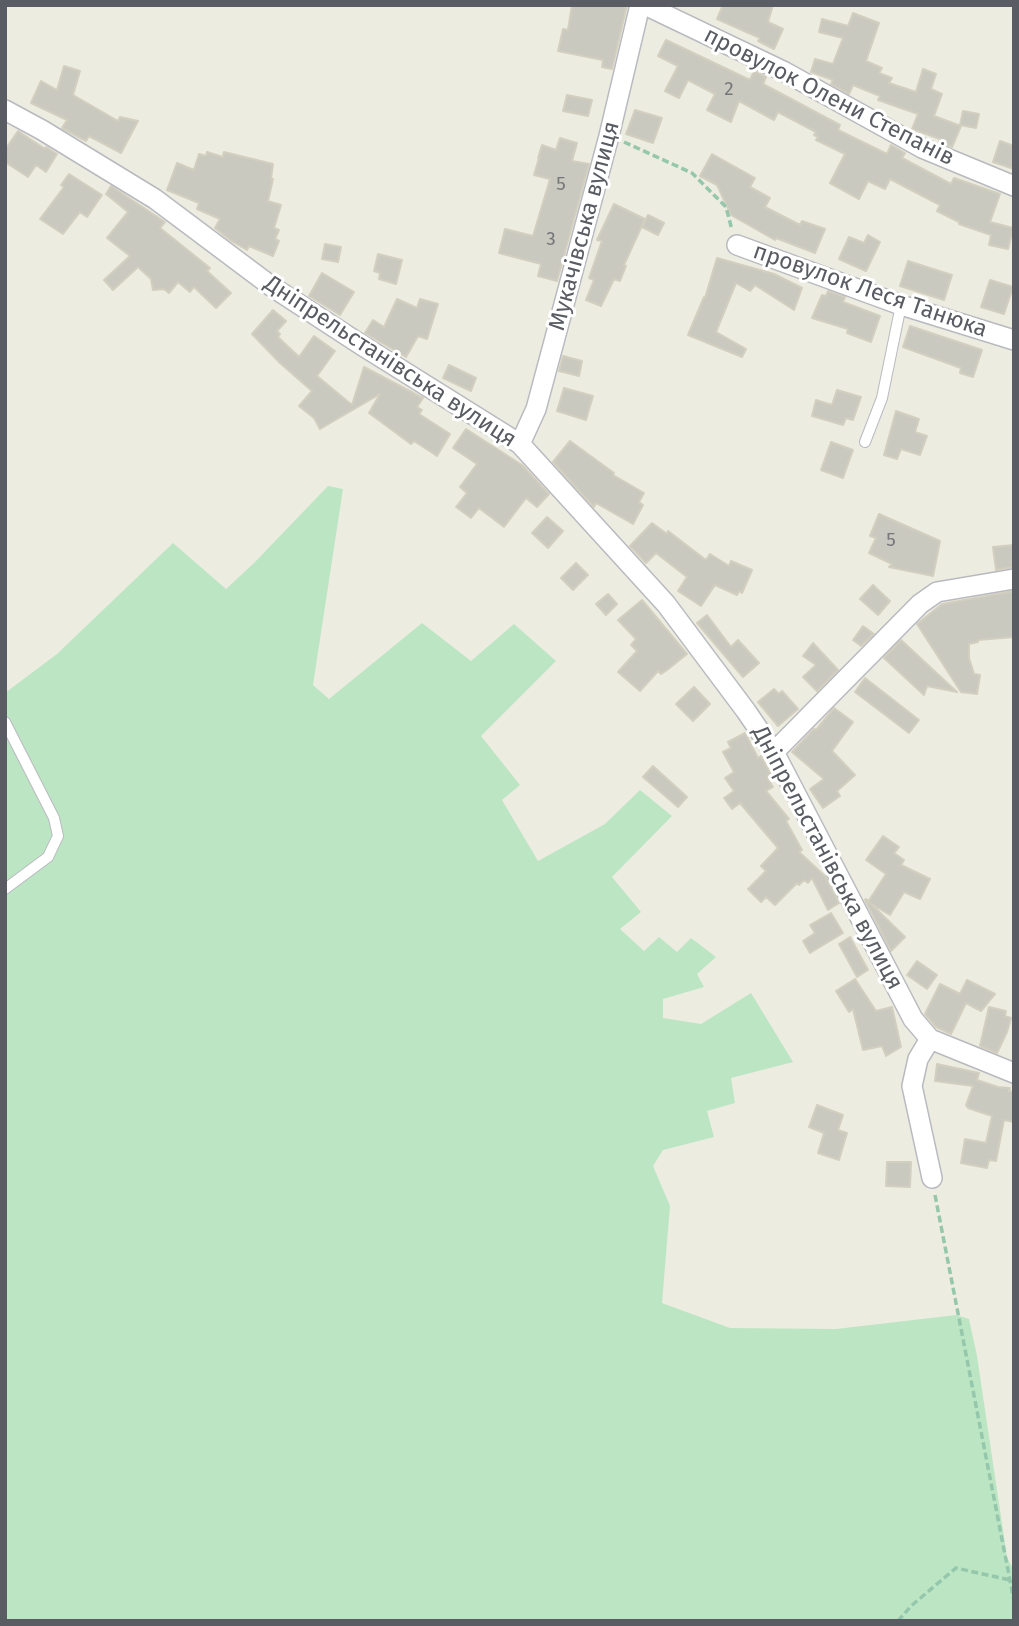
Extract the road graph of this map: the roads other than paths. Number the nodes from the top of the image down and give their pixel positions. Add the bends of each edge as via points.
1 (643, 5) edge
2 (5, 110) edge
3 (1014, 186) edge
4 (737, 245) road end
5 (901, 305) junction
6 (1014, 340) edge
7 (865, 442) dead end
8 (520, 444) junction
9 (1014, 579) edge
10 (5, 722) edge
11 (774, 752) junction
12 (5, 889) edge
13 (930, 1039) junction
14 (1014, 1073) edge
15 (932, 1178) road end

1 - 3 street, провулок Олени Степанів via 785,72 922,148
1 - 8 street, Мукачівська вулиця via 536,409
2 - 8 street, Дніпрельстанівська вулиця via 155,199 271,286
4 - 5 street, провулок Леся Танюка
5 - 6 street, провулок Леся Танюка
5 - 7 lane via 882,398
8 - 11 street, Дніпрельстанівська вулиця via 666,604
9 - 11 street via 937,592 920,604
10 - 12 lane via 54,818 58,836 48,857
11 - 13 street, Дніпрельстанівська вулиця via 913,1019
13 - 14 street
13 - 15 street via 918,1059 912,1086

